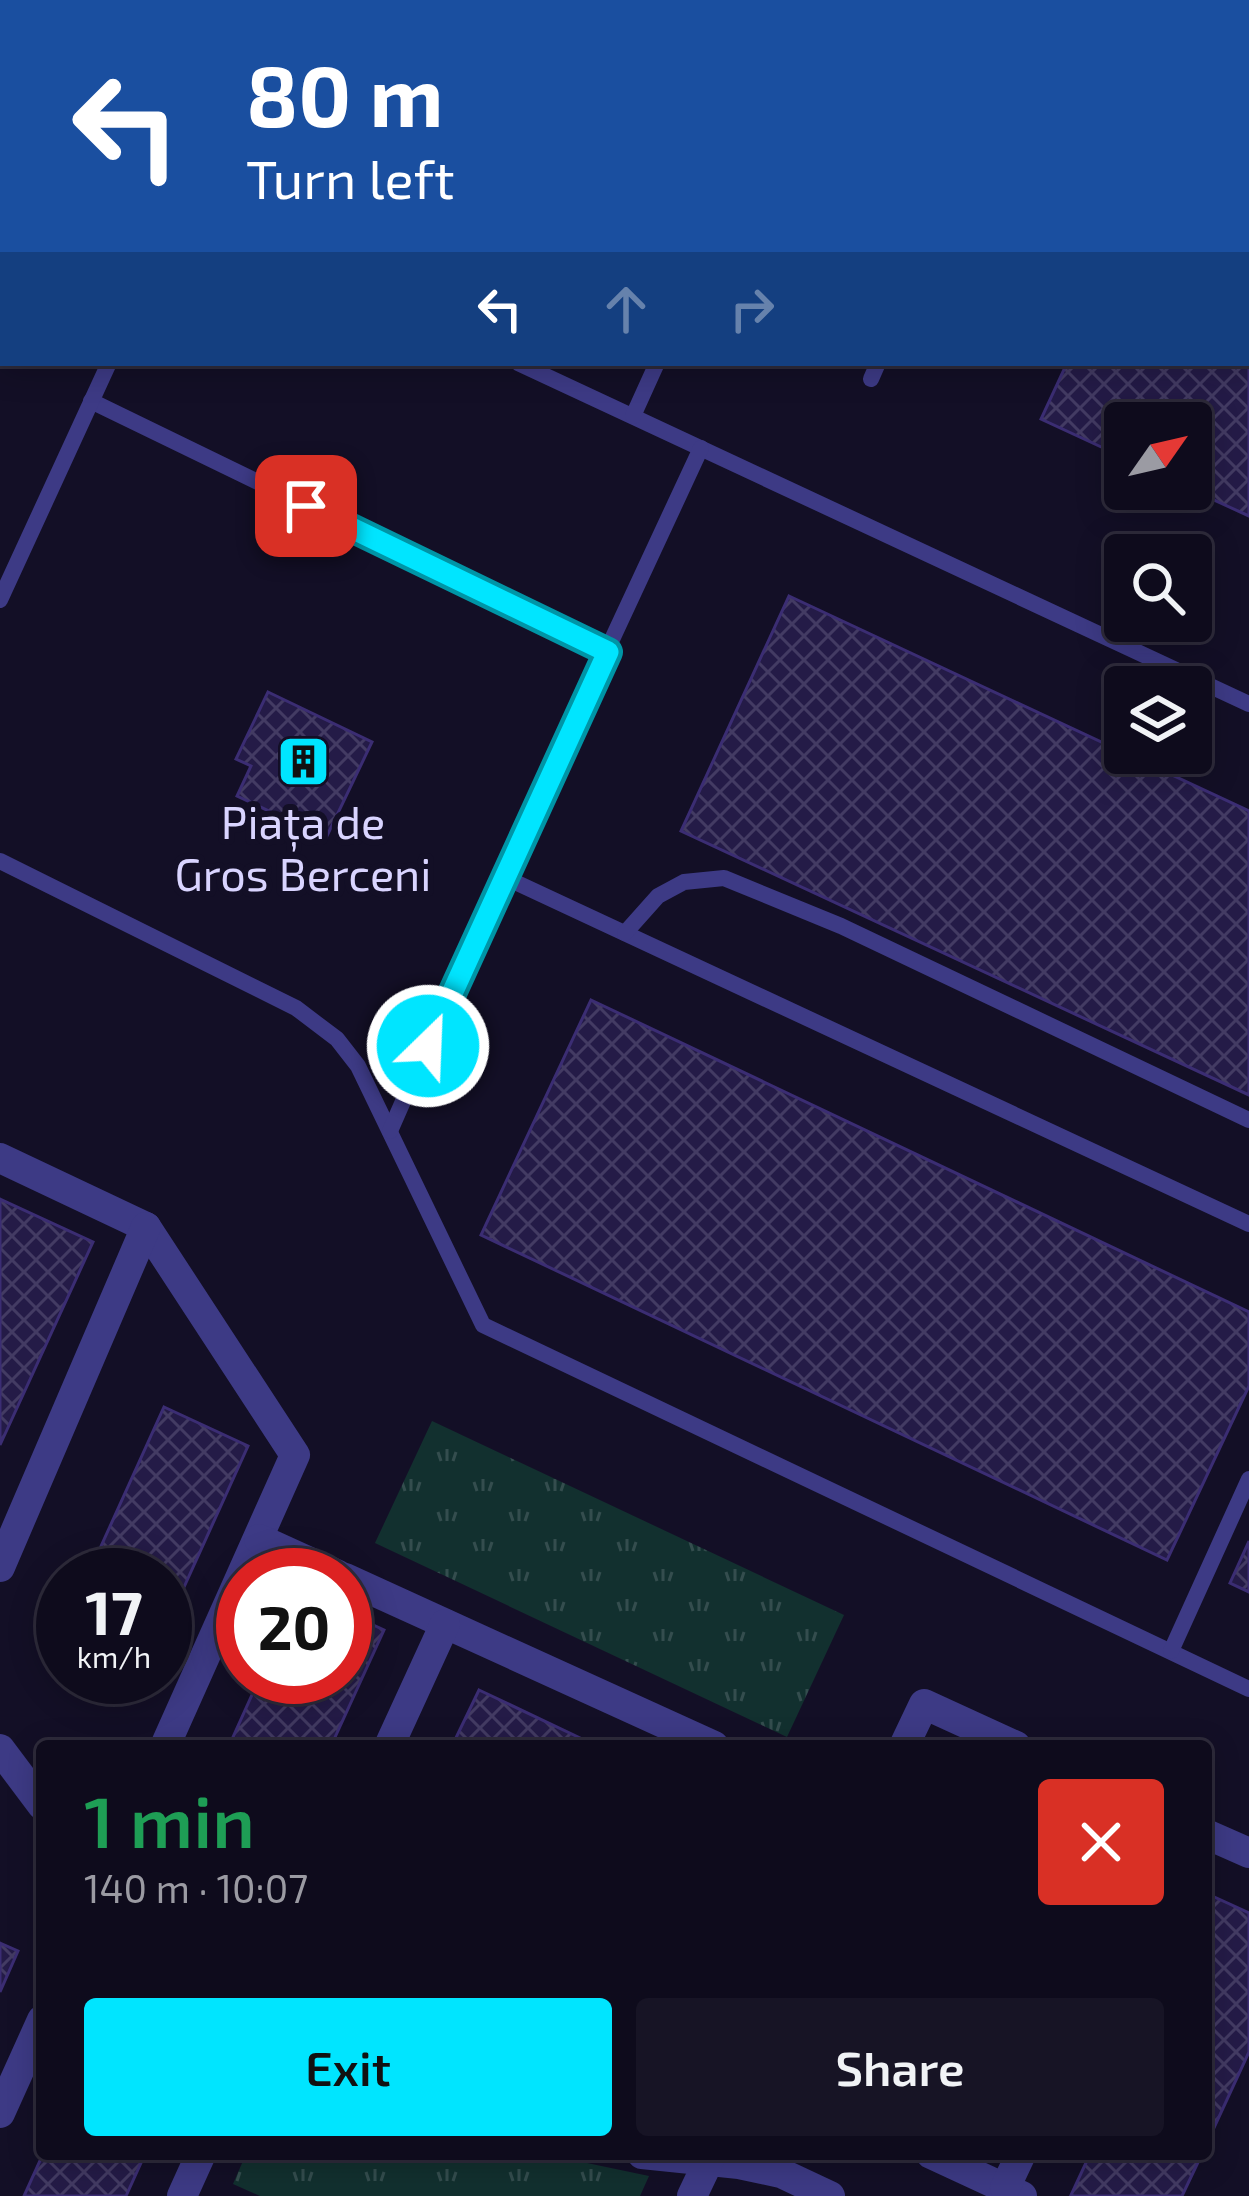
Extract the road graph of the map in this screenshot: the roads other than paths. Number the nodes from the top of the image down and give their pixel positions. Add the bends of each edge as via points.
1 (108, 366) edge
2 (525, 366) edge
3 (656, 366) edge
4 (91, 401) junction
5 (633, 416) junction
6 (701, 448) junction
7 (0, 600) edge
8 (608, 652) junction
9 (1249, 704) edge
10 (0, 861) edge
11 (502, 876) junction
12 (625, 933) junction
13 (1249, 1120) edge
14 (390, 1131) junction
15 (0, 1158) edge
16 (1249, 1224) edge
17 (146, 1227) junction
18 (1249, 1479) edge
19 (259, 1539) junction
20 (278, 1548) edge
21 (0, 1568) edge
22 (372, 1591) edge
23 (445, 1624) junction
24 (1171, 1652) junction
25 (1249, 1688) edge
26 (168, 1740) edge
27 (392, 1740) edge
28 (701, 1740) edge
29 (907, 1740) edge
30 (1003, 1740) edge
31 (0, 1749) edge
32 (36, 1797) edge
33 (1212, 1837) edge
34 (1249, 1853) edge
35 (36, 2033) edge
36 (0, 2113) edge
37 (198, 2160) edge
38 (709, 2160) edge
39 (719, 2160) edge
40 (944, 2160) edge
41 (1020, 2160) edge
42 (1013, 2192) edge
43 (182, 2196) edge
44 (692, 2196) edge
45 (830, 2196) edge

1 - 4 lane
2 - 5 lane
3 - 5 lane
4 - 7 lane
4 - 8 lane
5 - 6 lane
6 - 8 lane
6 - 9 lane
8 - 11 lane
10 - 14 lane via 296,1008 358,1066
11 - 12 lane
11 - 14 lane
12 - 13 lane via 658,896 684,882 724,878
12 - 16 lane
14 - 24 lane via 483,1325
15 - 17 street
17 - 19 street via 295,1455
17 - 21 street
18 - 24 lane
19 - 20 street
19 - 26 street
22 - 23 street
23 - 27 street
23 - 28 street
24 - 25 lane
29 - 30 street via 924,1704
31 - 32 street
33 - 34 street
35 - 36 street
37 - 43 street
38 - 44 street
39 - 45 street via 781,2173
40 - 42 street
41 - 42 street

